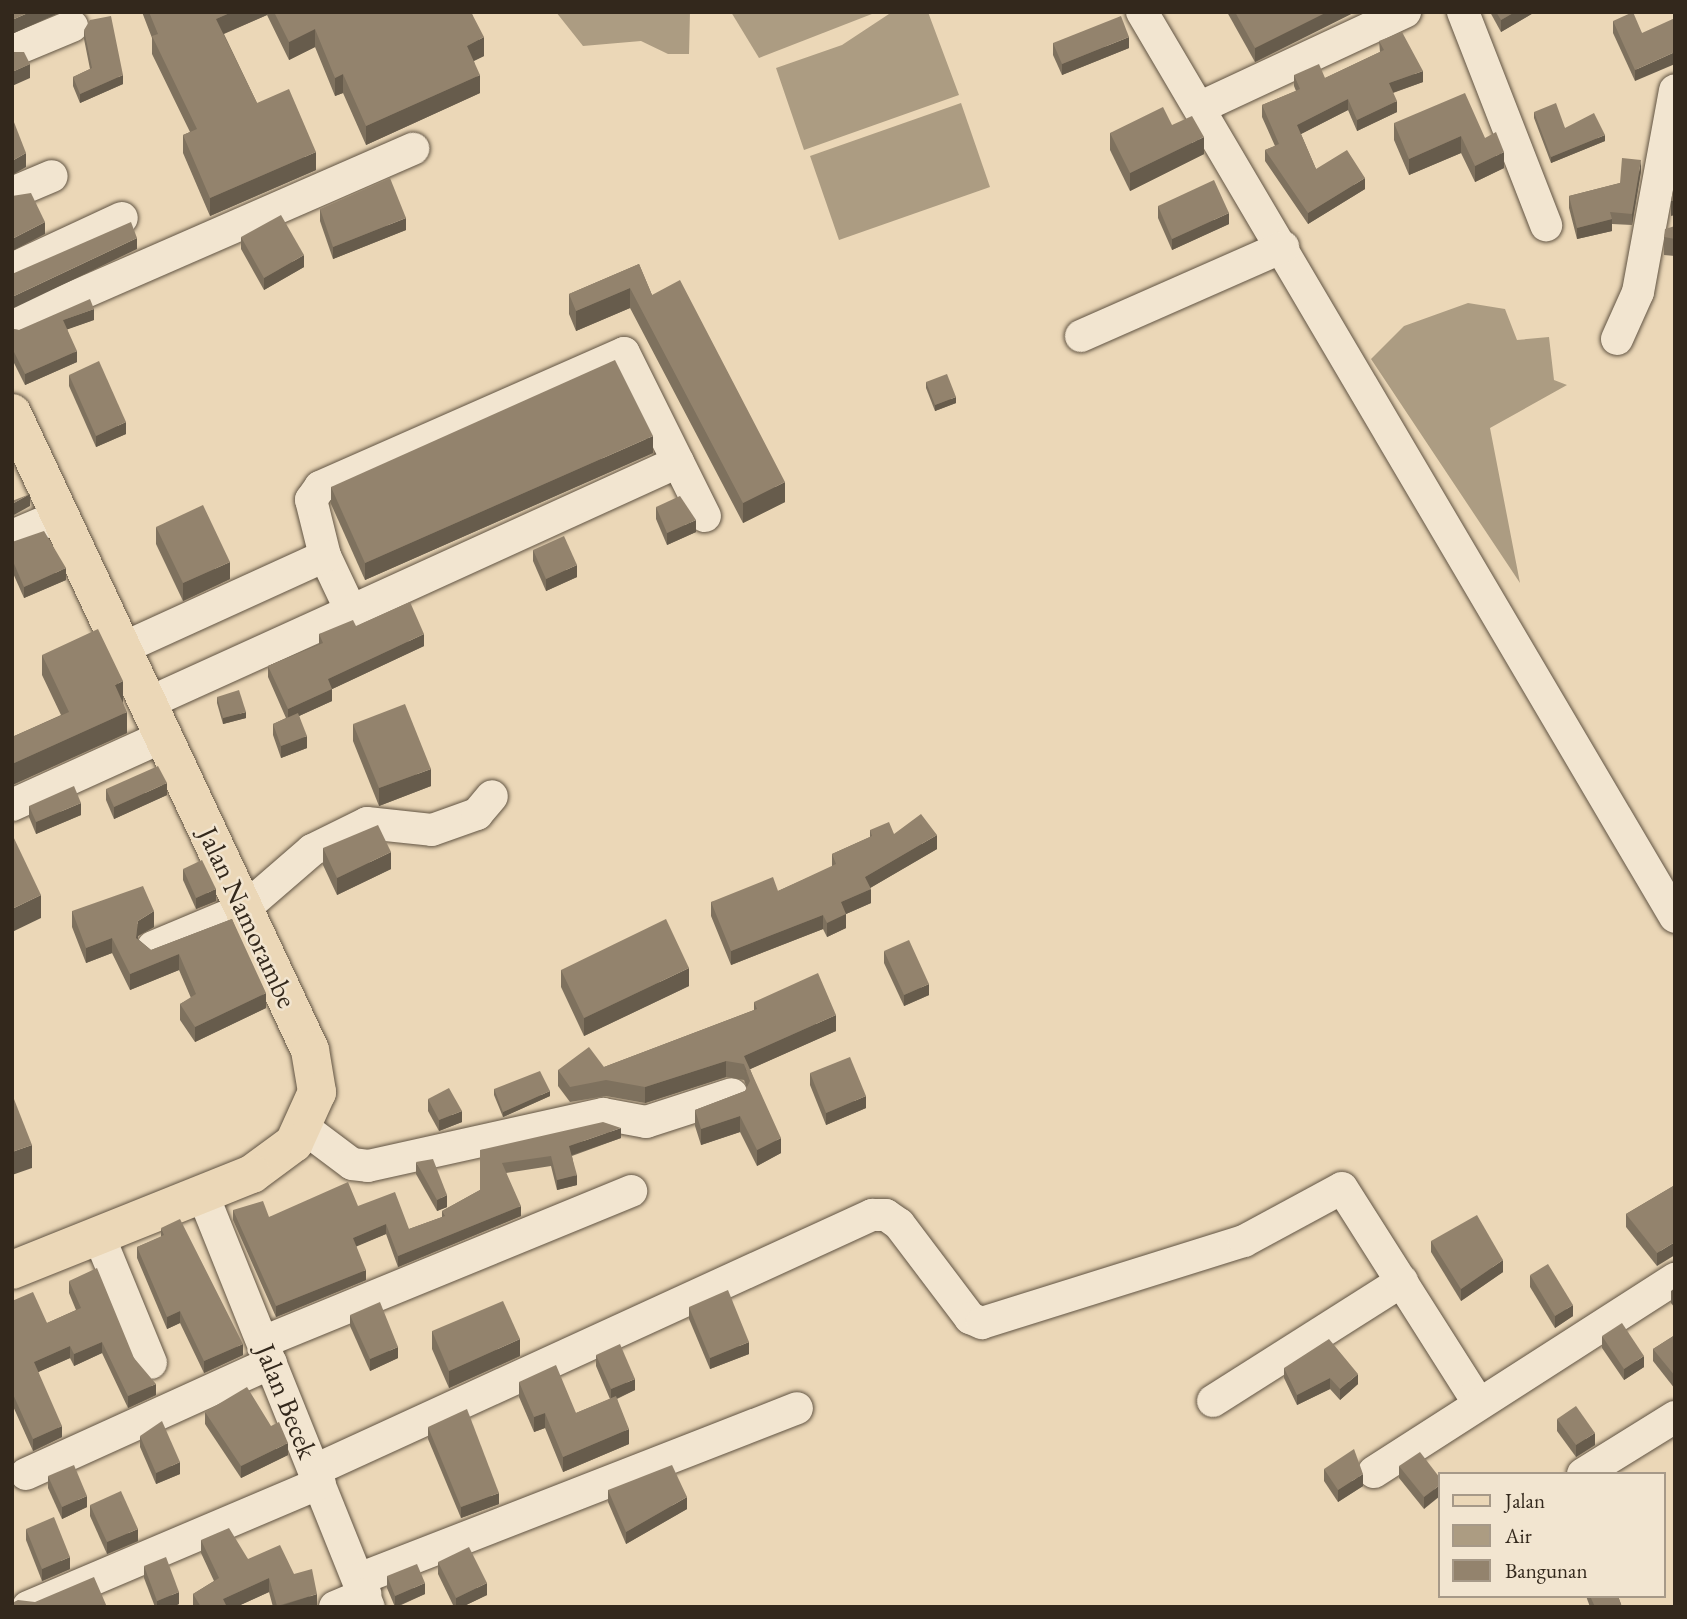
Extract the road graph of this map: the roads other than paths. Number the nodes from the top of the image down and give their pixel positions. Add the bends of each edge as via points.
1 (1142, 12) edge
2 (1405, 12) edge
3 (1464, 12) edge
4 (72, 26) dead end
5 (12, 51) edge
6 (1675, 90) edge
7 (1203, 106) junction
8 (413, 149) dead end
9 (52, 176) dead end
10 (12, 194) edge
11 (122, 218) dead end
12 (1546, 225) dead end
13 (1283, 247) junction
14 (12, 269) edge
15 (12, 324) edge
16 (1081, 336) dead end
17 (1617, 339) dead end
18 (12, 413) edge
19 (678, 462) junction
20 (59, 516) junction
21 (705, 516) dead end
22 (12, 536) edge
23 (325, 556) junction
24 (351, 611) junction
25 (123, 648) junction
26 (156, 720) junction
27 (492, 796) dead end
28 (12, 805) edge
29 (1671, 900) edge
30 (244, 909) junction
31 (153, 947) edge
32 (732, 1094) edge
33 (304, 1128) junction
34 (631, 1191) dead end
35 (203, 1195) junction
36 (99, 1236) junction
37 (12, 1270) edge
38 (1675, 1279) edge
39 (1402, 1281) junction
40 (267, 1353) junction
41 (151, 1363) dead end
42 (1482, 1400) junction
43 (1213, 1401) dead end
44 (797, 1408) dead end
45 (1675, 1417) edge
46 (1374, 1472) dead end
47 (1586, 1472) edge
48 (26, 1474) dead end
49 (317, 1476) junction
50 (365, 1593) edge
51 (28, 1607) edge
52 (335, 1607) edge

1 - 7 street
2 - 7 street
3 - 12 street
4 - 5 street
6 - 17 street via 1638,292
7 - 13 street
8 - 15 street
9 - 10 street
11 - 14 street
13 - 16 street
13 - 29 street
18 - 20 main road, Jalan Namorambe
19 - 21 street
19 - 23 street via 631,357 615,355 313,492
19 - 24 street
20 - 22 street
20 - 25 main road, Jalan Namorambe
23 - 24 street
23 - 25 street
24 - 26 street
25 - 26 main road, Jalan Namorambe
26 - 28 street
26 - 30 main road, Jalan Namorambe
27 - 30 street via 477,814 454,825 414,830 367,823 323,842
30 - 31 street
30 - 33 main road, Jalan Namorambe via 316,1066 317,1092
32 - 33 street via 646,1122 603,1114 368,1166 352,1164
33 - 35 main road, Jalan Namorambe via 278,1158
34 - 40 street
35 - 36 main road, Jalan Namorambe
35 - 40 street, Jalan Becek
36 - 37 main road, Jalan Namorambe
36 - 41 street
38 - 42 street
39 - 42 street via 1474,1396
39 - 43 street
39 - 49 street via 1342,1188 1244,1241 982,1323 970,1318 899,1224 887,1215 872,1215
40 - 48 street
40 - 49 street, Jalan Becek
42 - 46 street
44 - 50 street
45 - 47 street
49 - 50 street, Jalan Becek
49 - 51 street
50 - 52 street

